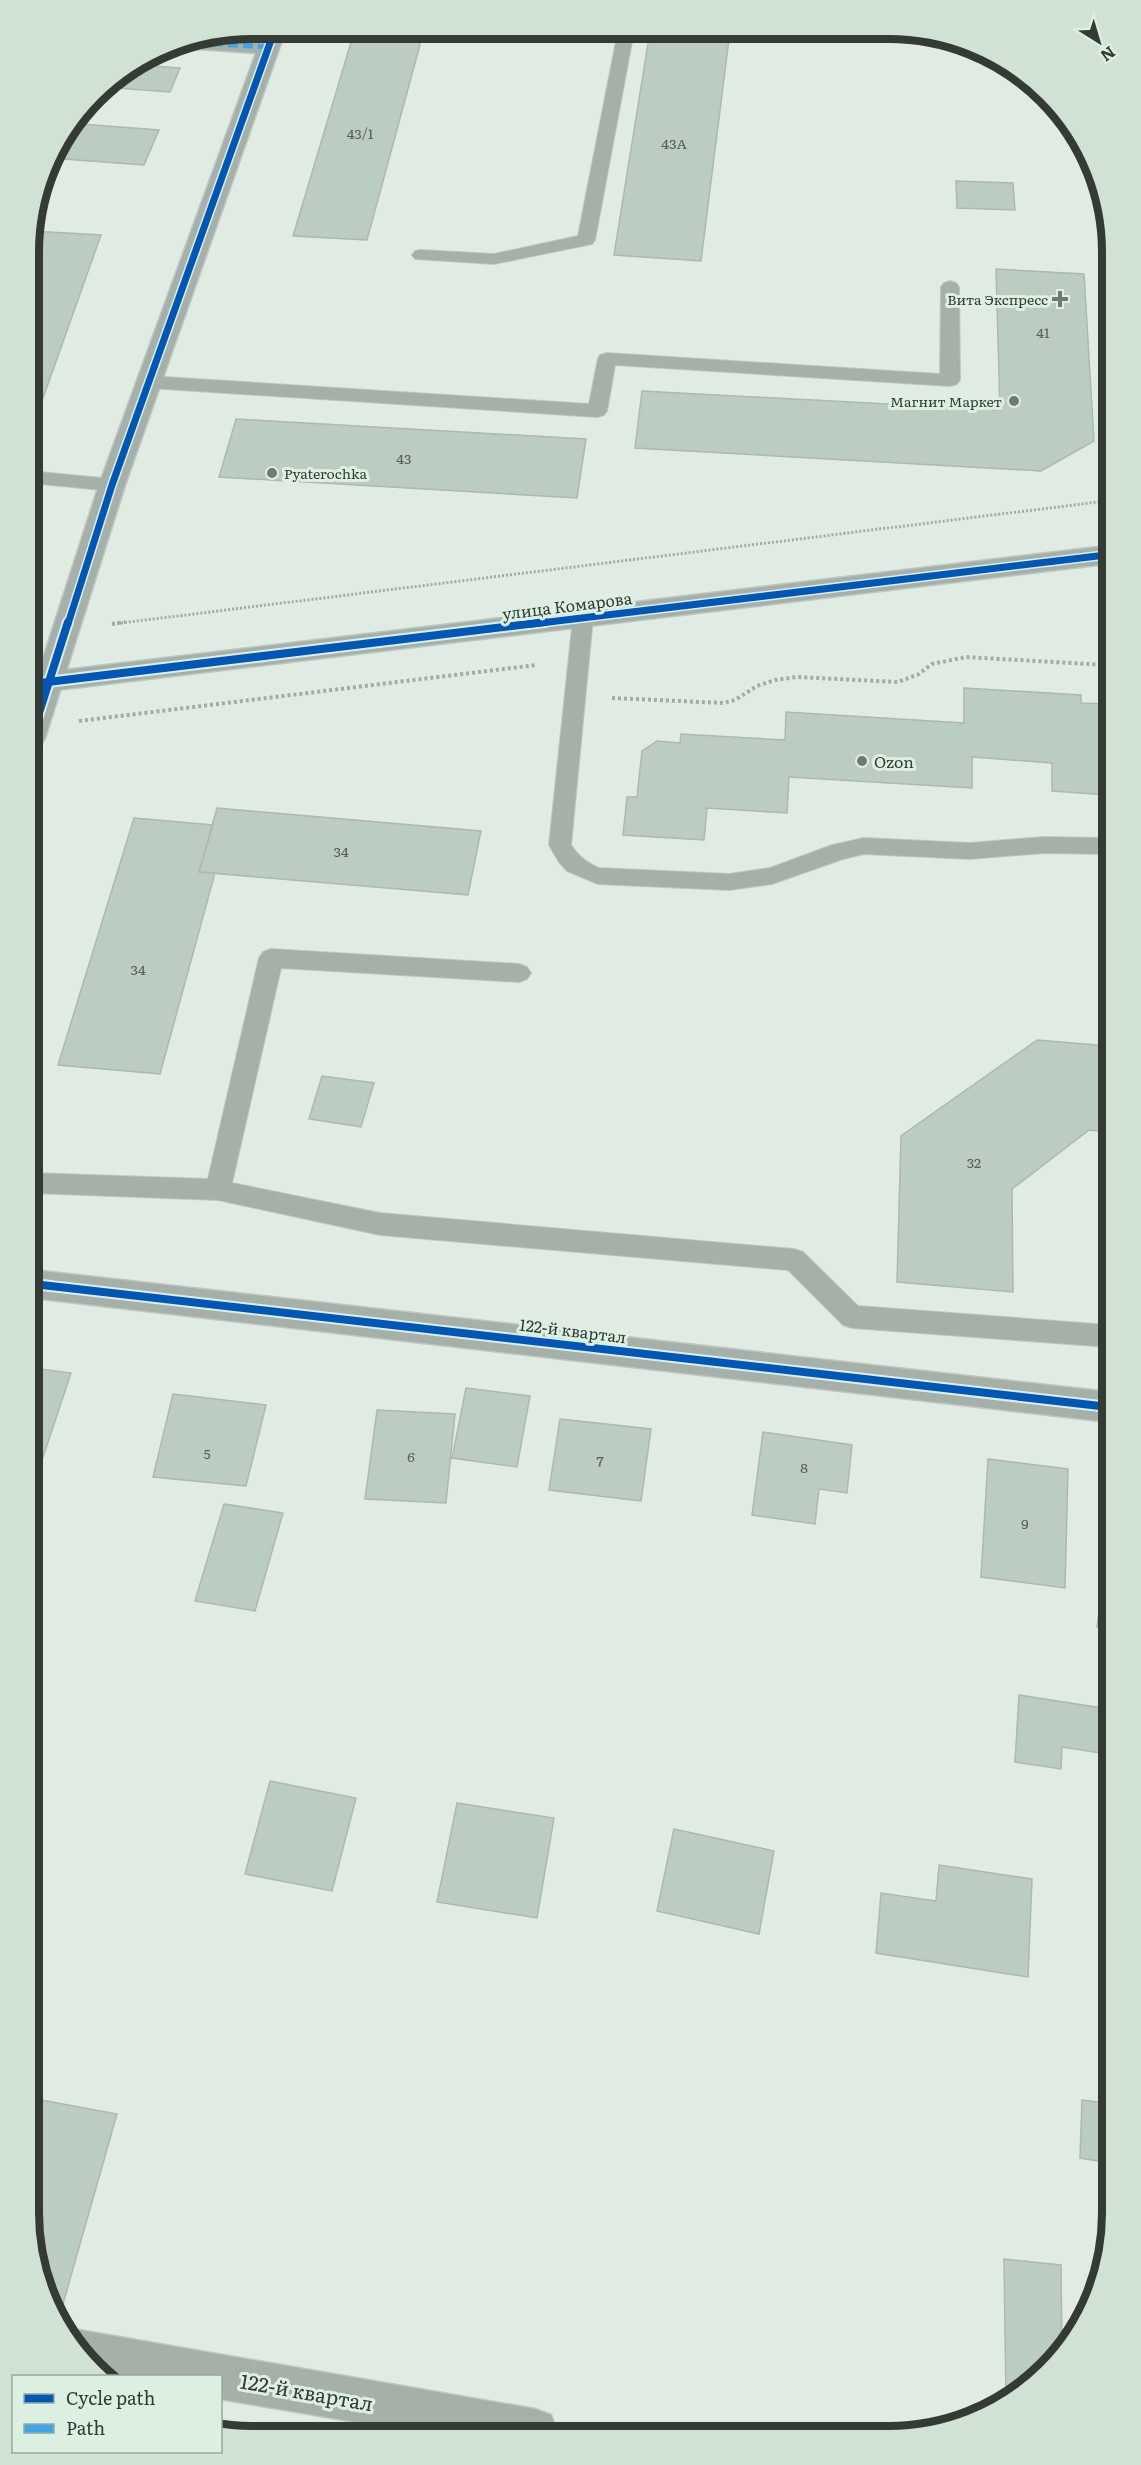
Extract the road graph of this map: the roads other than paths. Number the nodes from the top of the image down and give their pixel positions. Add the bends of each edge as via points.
1 (250, 39) edge
2 (272, 39) edge
3 (625, 39) edge
4 (233, 40) edge
5 (421, 255) dead end
6 (950, 287) dead end
7 (149, 382) junction
8 (39, 478) edge
9 (112, 485) junction
10 (1102, 555) edge
11 (583, 618) junction
12 (40, 683) edge
13 (1102, 846) edge
14 (519, 973) dead end
15 (39, 1183) edge
16 (218, 1190) junction
17 (39, 1285) edge
18 (1102, 1335) edge
19 (1102, 1406) edge
20 (92, 2354) edge
21 (212, 2375) edge
22 (222, 2377) edge
23 (506, 2426) edge

1 - 4 street
2 - 7 street
3 - 5 lane via 586,240 494,259
6 - 7 lane via 950,380 607,359 597,411
7 - 9 street
8 - 9 lane
9 - 12 street via 66,630
10 - 11 street, улица Комарова
11 - 12 street, улица Комарова
11 - 13 lane via 560,844 565,857 574,865 598,876 757,880 864,846 970,851 1035,845
14 - 16 lane via 271,958
15 - 16 lane
16 - 18 lane via 380,1224 794,1260 852,1317
17 - 19 street, 122-й квартал
20 - 21 street, 122-й квартал
22 - 23 street, 122-й квартал

